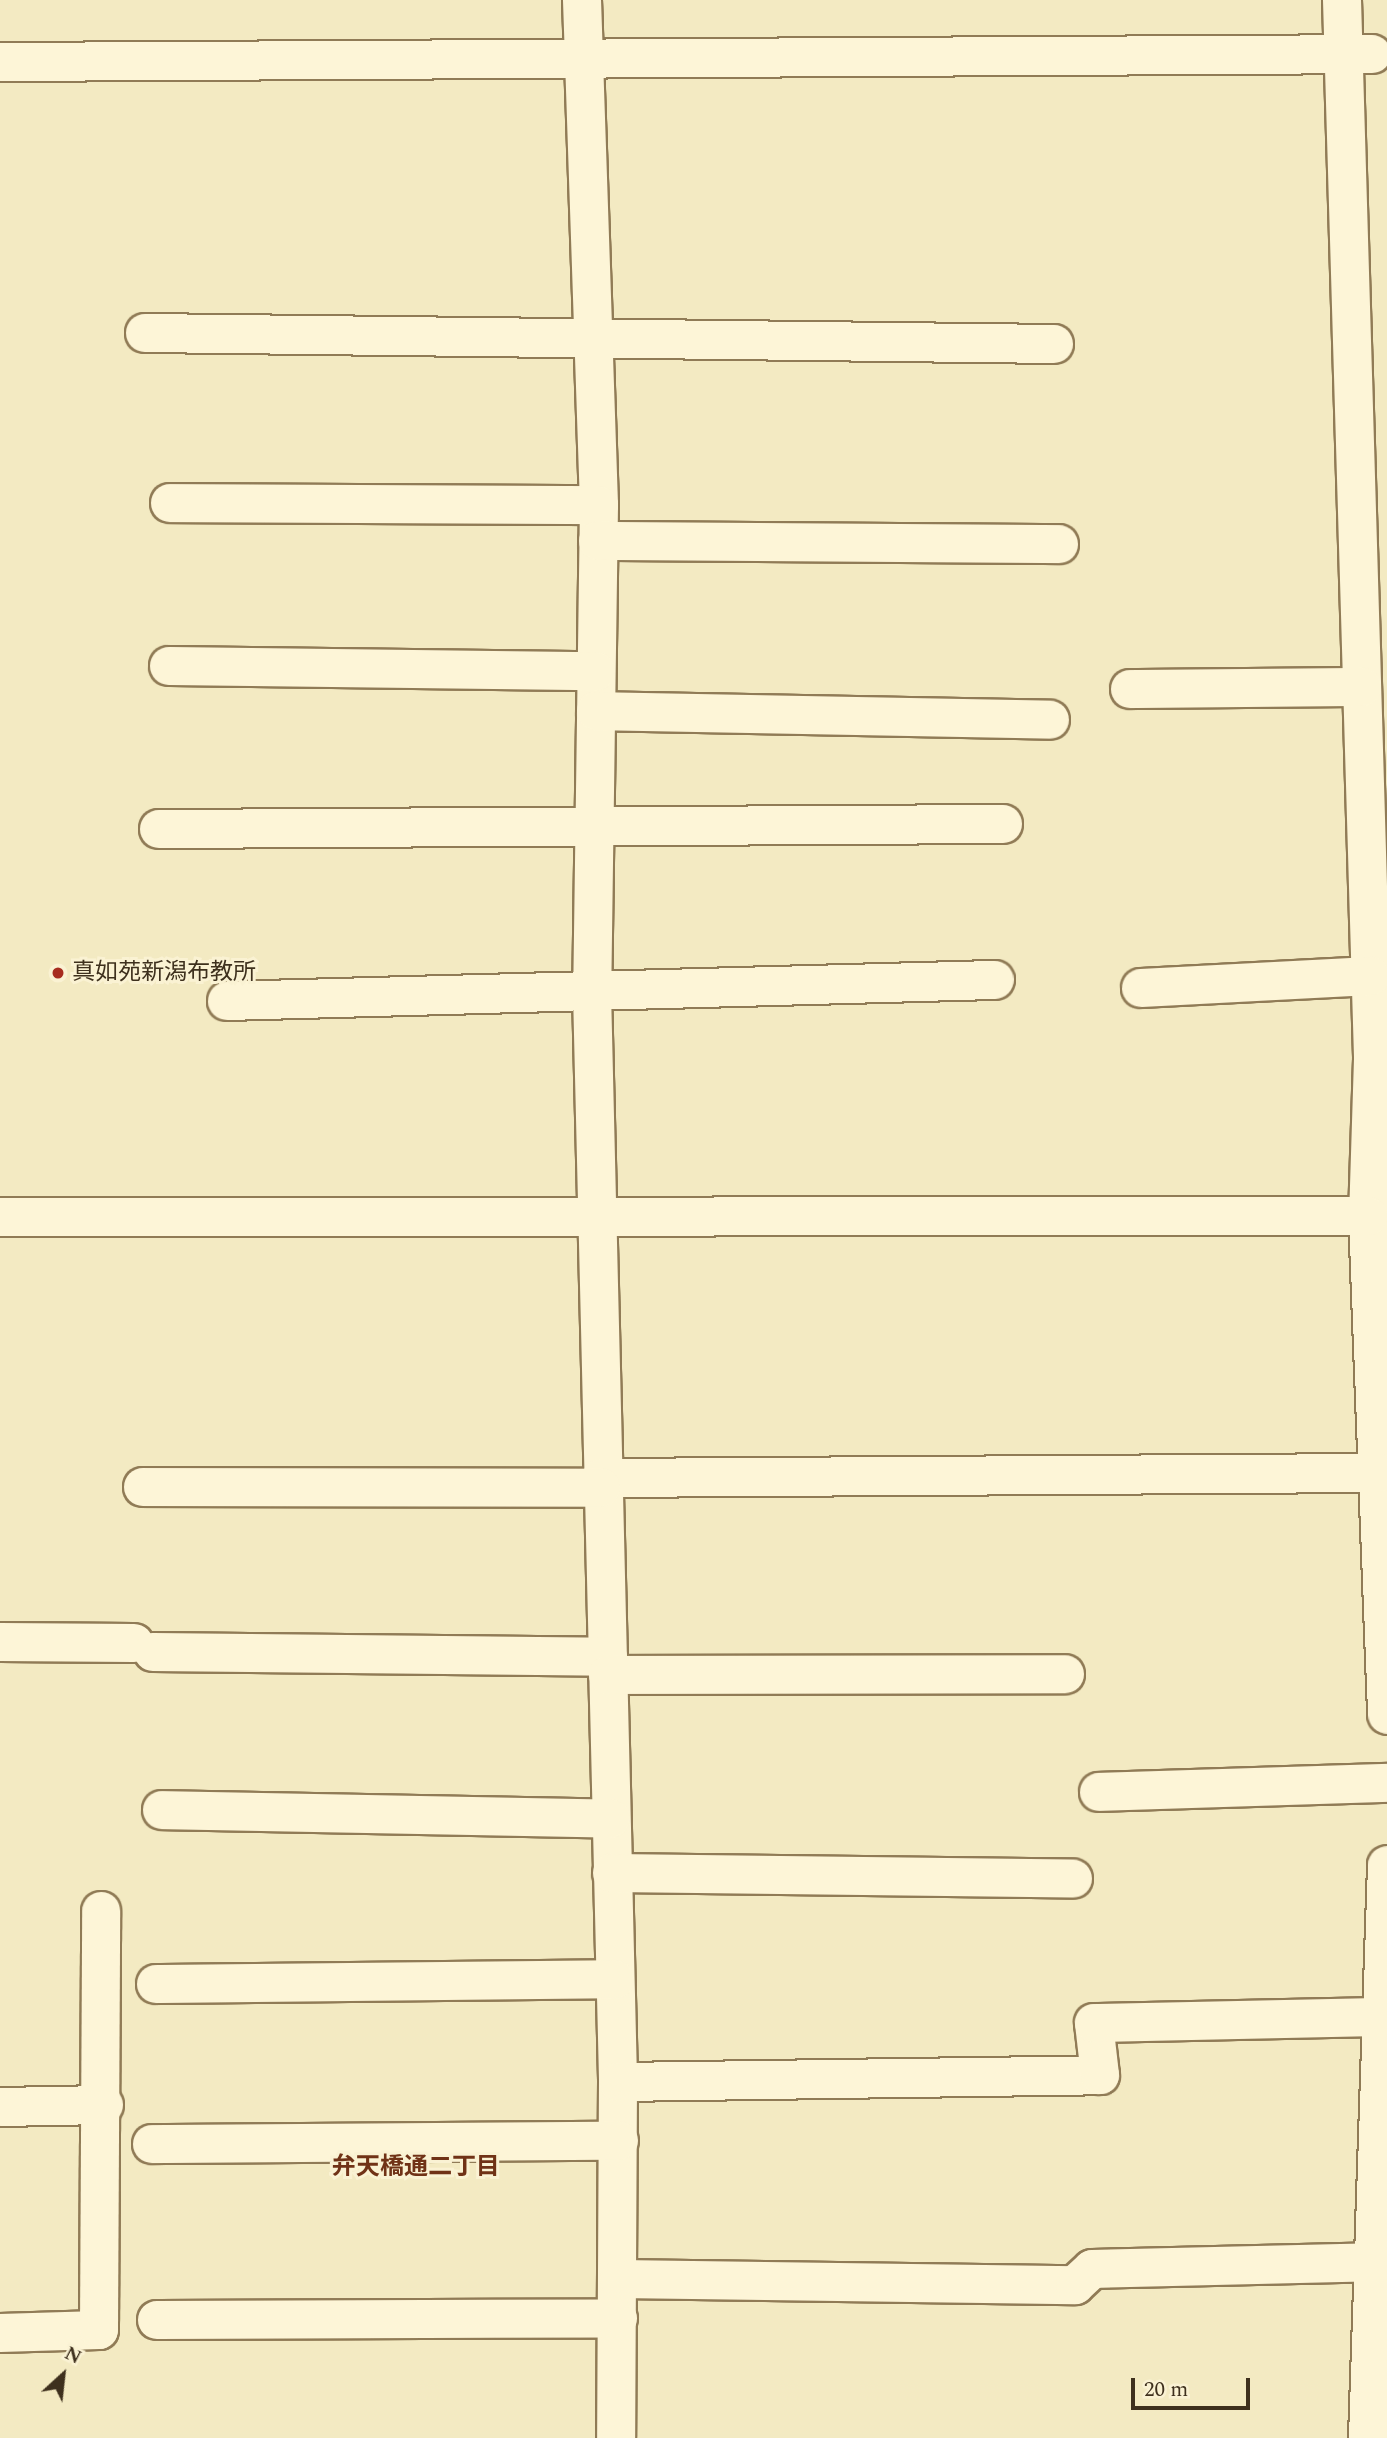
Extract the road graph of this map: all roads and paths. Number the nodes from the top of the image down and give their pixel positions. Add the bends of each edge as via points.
1 (582, 0) edge
2 (1342, 0) edge
3 (1359, 54) junction
4 (581, 61) junction
5 (0, 62) edge
6 (145, 333) dead end
7 (592, 335) junction
8 (1054, 344) dead end
9 (170, 503) dead end
10 (598, 523) junction
11 (1059, 544) dead end
12 (169, 666) dead end
13 (596, 671) junction
14 (1362, 687) junction
15 (1130, 689) dead end
16 (596, 711) junction
17 (1050, 720) dead end
18 (1003, 824) dead end
19 (594, 829) junction
20 (159, 830) dead end
21 (1371, 976) junction
22 (995, 980) dead end
23 (1141, 988) dead end
24 (592, 992) junction
25 (227, 1001) dead end
26 (1368, 1216) junction
27 (0, 1217) edge
28 (602, 1217) junction
29 (1378, 1473) junction
30 (601, 1483) junction
31 (143, 1487) dead end
32 (0, 1642) edge
33 (608, 1666) junction
34 (1065, 1674) dead end
35 (1387, 1715) edge
36 (1387, 1783) edge
37 (1099, 1792) dead end
38 (162, 1810) dead end
39 (611, 1819) junction
40 (1387, 1865) edge
41 (612, 1873) junction
42 (1073, 1879) dead end
43 (101, 1911) dead end
44 (615, 1979) junction
45 (156, 1984) dead end
46 (1382, 2017) junction
47 (618, 2082) junction
48 (104, 2105) junction
49 (0, 2107) edge
50 (619, 2141) junction
51 (152, 2144) dead end
52 (1373, 2262) junction
53 (619, 2279) junction
54 (618, 2318) junction
55 (157, 2320) dead end
56 (0, 2333) edge
57 (616, 2438) edge
58 (1368, 2438) edge

1 - 4 street
2 - 3 street
3 - 4 street
3 - 14 street
4 - 5 street
4 - 7 street
6 - 7 street
7 - 8 street
7 - 10 street
9 - 10 street
10 - 11 street
10 - 13 street
12 - 13 street
13 - 16 street
14 - 15 street
14 - 21 street
16 - 17 street
16 - 19 street
18 - 19 street
19 - 20 street
19 - 24 street
21 - 23 street
21 - 26 street
22 - 24 street
24 - 25 street
24 - 28 street
26 - 28 street
26 - 29 street
27 - 28 street
28 - 30 street
29 - 30 street
29 - 35 street
30 - 31 street
30 - 33 street
32 - 33 street
33 - 34 street
33 - 39 street
36 - 37 street
38 - 39 street
39 - 41 street
40 - 46 street
41 - 42 street
41 - 44 street
43 - 48 street
44 - 45 street
44 - 47 street
46 - 47 street via 1094,2023 1100,2075
46 - 52 street
47 - 50 street
48 - 49 street
48 - 56 street via 99,2330
50 - 51 street
50 - 53 street
52 - 53 street via 1092,2269 1075,2285
52 - 58 street
53 - 54 street
54 - 55 street
54 - 57 street

